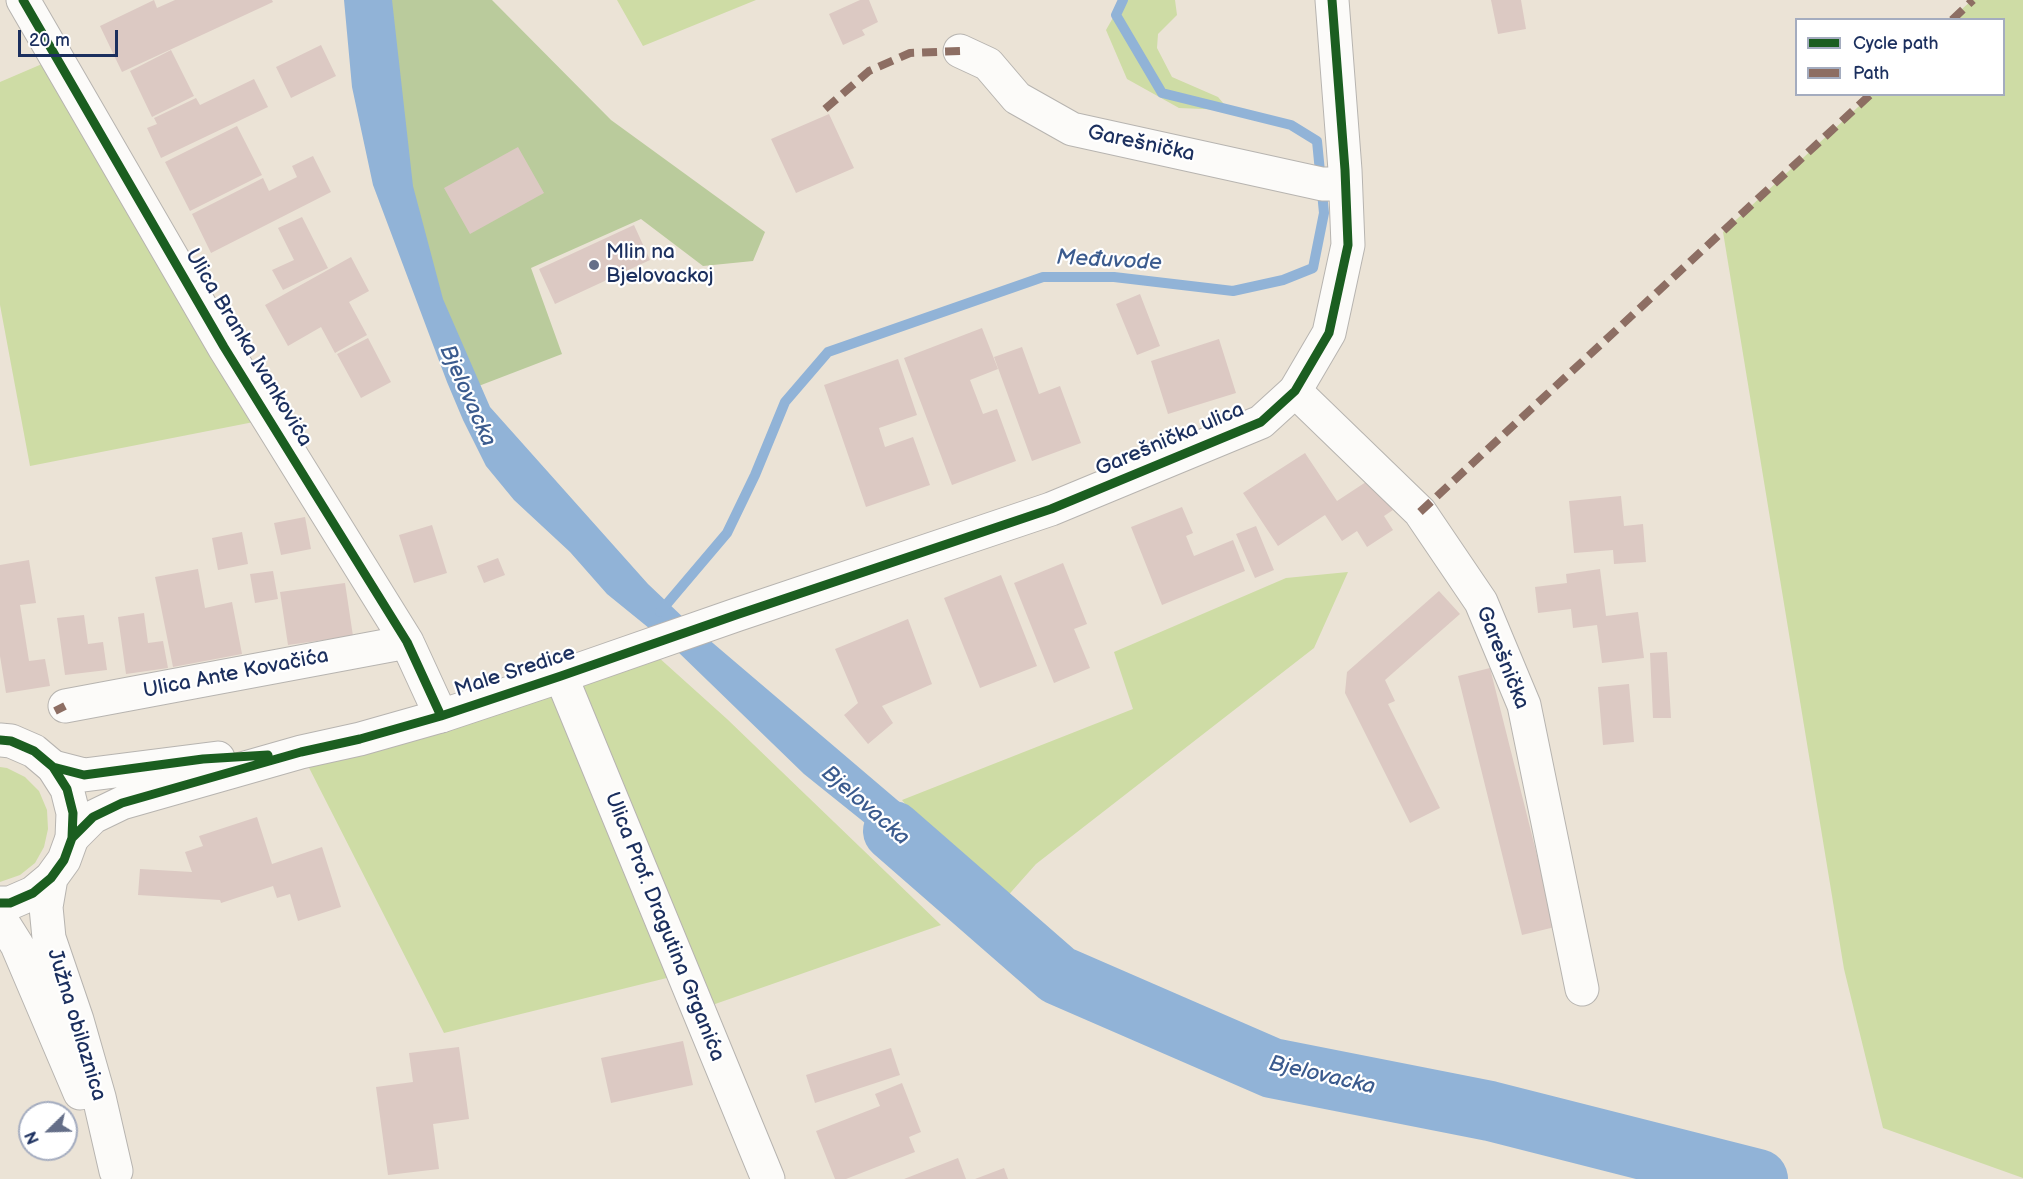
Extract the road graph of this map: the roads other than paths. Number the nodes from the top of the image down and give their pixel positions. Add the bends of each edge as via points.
1 (23, 0) edge
2 (1332, 0) edge
3 (960, 51) dead end
4 (1345, 184) junction
5 (1295, 391) junction
6 (736, 615) joint
7 (407, 642) junction
8 (561, 676) junction
9 (65, 706) dead end
10 (441, 716) junction
11 (0, 740) edge
12 (301, 752) junction
13 (53, 767) junction
14 (72, 838) junction
15 (51, 878) junction
16 (0, 903) edge
17 (0, 918) edge
18 (1582, 989) dead end
19 (118, 1175) edge
20 (768, 1179) edge

1 - 7 main road, Ulica Branka Ivankovića via 224,347
2 - 4 main road, Garešnička ulica
3 - 4 main road, Garešnička via 988,64 1017,98 1072,129 1322,184
4 - 5 main road, Garešnička ulica via 1348,245 1329,333
5 - 6 main road, Garešnička ulica via 1261,422 1051,509
5 - 18 main road, Garešnička via 1420,512 1481,602 1524,705
6 - 8 main road, Male Sredice
7 - 9 main road, Ulica Ante Kovačića
7 - 10 main road, Ulica Branka Ivankovića
8 - 10 main road, Male Sredice
8 - 20 main road, Ulica Prof. Dragutina Grganića
10 - 12 main road, Male Sredice
11 - 13 main road via 34,751
12 - 13 main road, Male Sredice via 203,759 84,775
12 - 14 main road, Male Sredice via 122,803 93,817
13 - 14 main road via 67,789 73,813
14 - 15 main road via 64,860
15 - 16 main road via 33,893
15 - 19 main road, Južna obilaznica via 45,907 49,938 77,1020
17 - 19 main road, Južna obilaznica via 17,945

